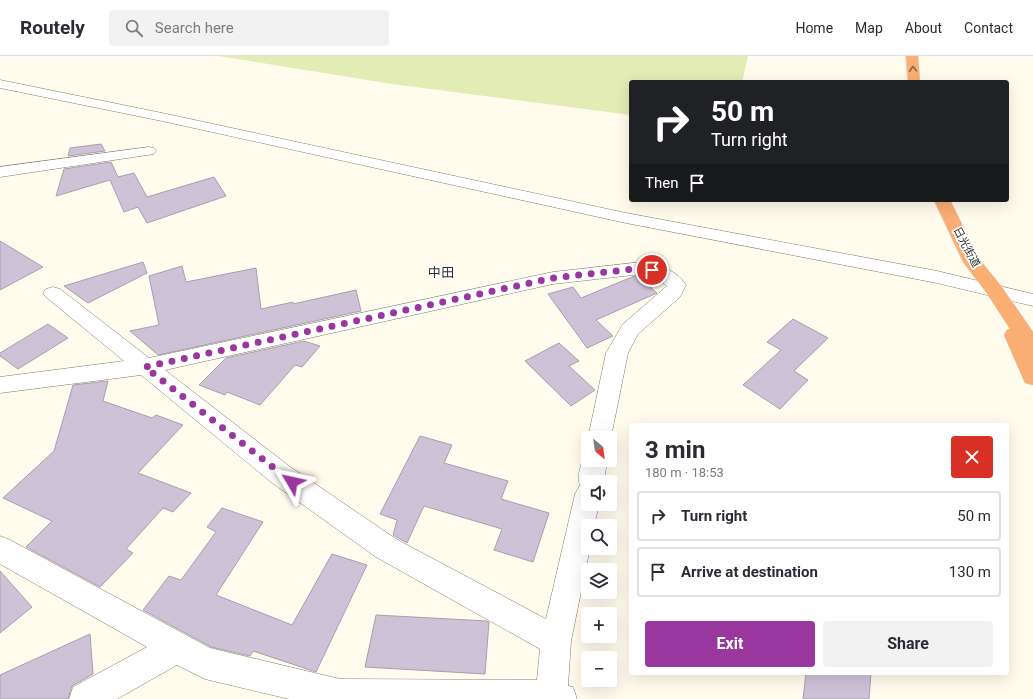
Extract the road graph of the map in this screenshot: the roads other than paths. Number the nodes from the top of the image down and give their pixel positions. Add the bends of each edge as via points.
1 (912, 56) edge
2 (914, 80) edge
3 (0, 84) edge
4 (149, 151) dead end
5 (0, 172) edge
6 (943, 202) edge
7 (995, 291) junction
8 (53, 293) dead end
9 (1033, 300) edge
10 (1033, 348) edge
11 (145, 367) junction
12 (1033, 376) edge
13 (0, 385) edge
14 (601, 431) edge
15 (584, 511) edge
16 (0, 549) edge
17 (556, 641) junction
18 (176, 648) junction
19 (339, 697) edge
20 (555, 698) edge
21 (85, 699) edge

2 -> 1 highway
3 - 7 street via 633,219 930,276
4 - 5 street
6 - 7 highway, 日光街道 via 972,262
7 - 9 street
7 - 10 highway
7 - 12 highway
8 - 11 street
11 - 13 street
11 - 14 street via 553,278 642,268 662,273 677,285 674,293 630,329 616,353
11 - 17 street via 280,474 386,548
15 - 17 street
16 - 18 street
17 - 20 street
18 - 19 street via 205,663
18 - 21 street
19 - 20 street

